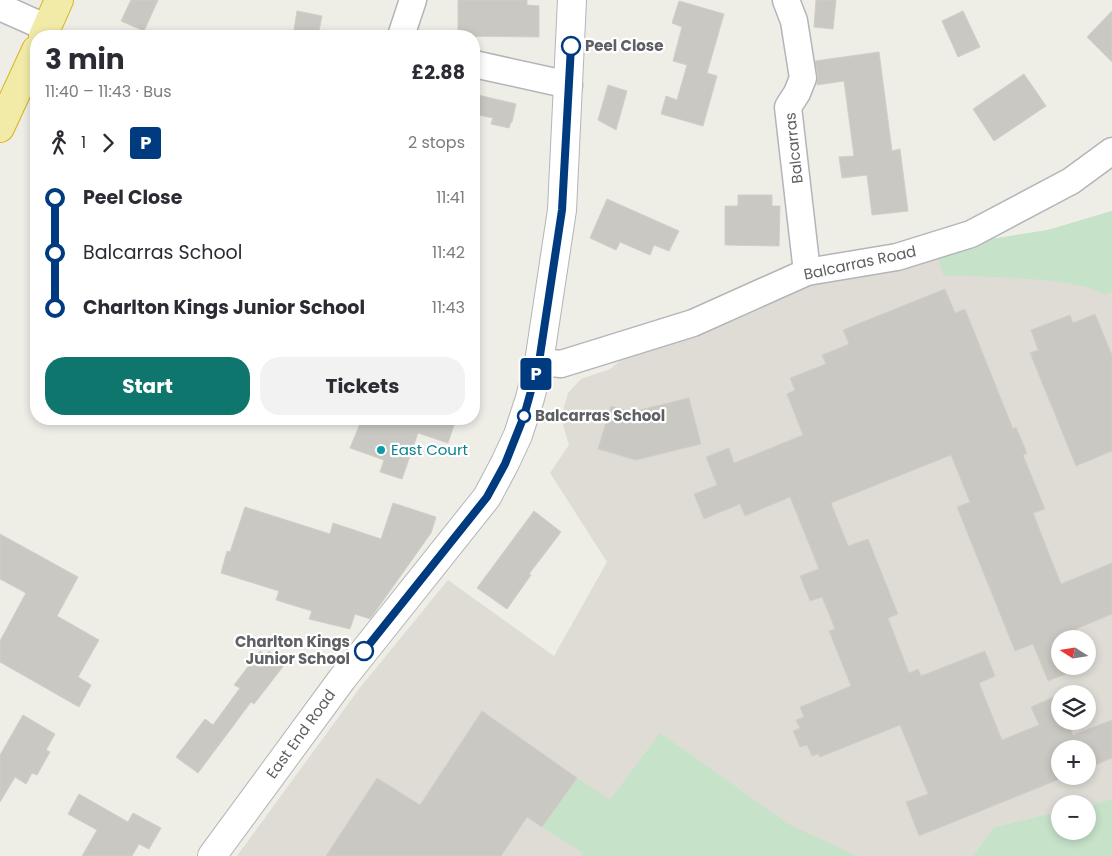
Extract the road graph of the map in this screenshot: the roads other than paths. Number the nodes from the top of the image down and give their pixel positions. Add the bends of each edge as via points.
1 (60, 0) edge
2 (413, 0) edge
3 (572, 0) edge
4 (786, 0) edge
5 (0, 7) edge
6 (31, 30) edge
7 (46, 30) edge
8 (403, 30) edge
9 (30, 64) edge
10 (480, 65) edge
11 (569, 85) junction
12 (0, 128) edge
13 (1112, 151) edge
14 (807, 272) junction
15 (539, 362) junction
16 (212, 856) edge

1 - 7 highway
2 - 8 street
3 - 11 street, East End Road
4 - 14 street, Balcarras via 794,21 803,78 788,107
5 - 6 street
9 - 12 highway
10 - 11 street
11 - 15 street, East End Road via 562,210
13 - 14 street, Balcarras Road via 1071,181 971,234 897,257
14 - 15 street, Balcarras Road via 693,323 561,364
15 - 16 street, East End Road via 518,434 487,497 342,679

